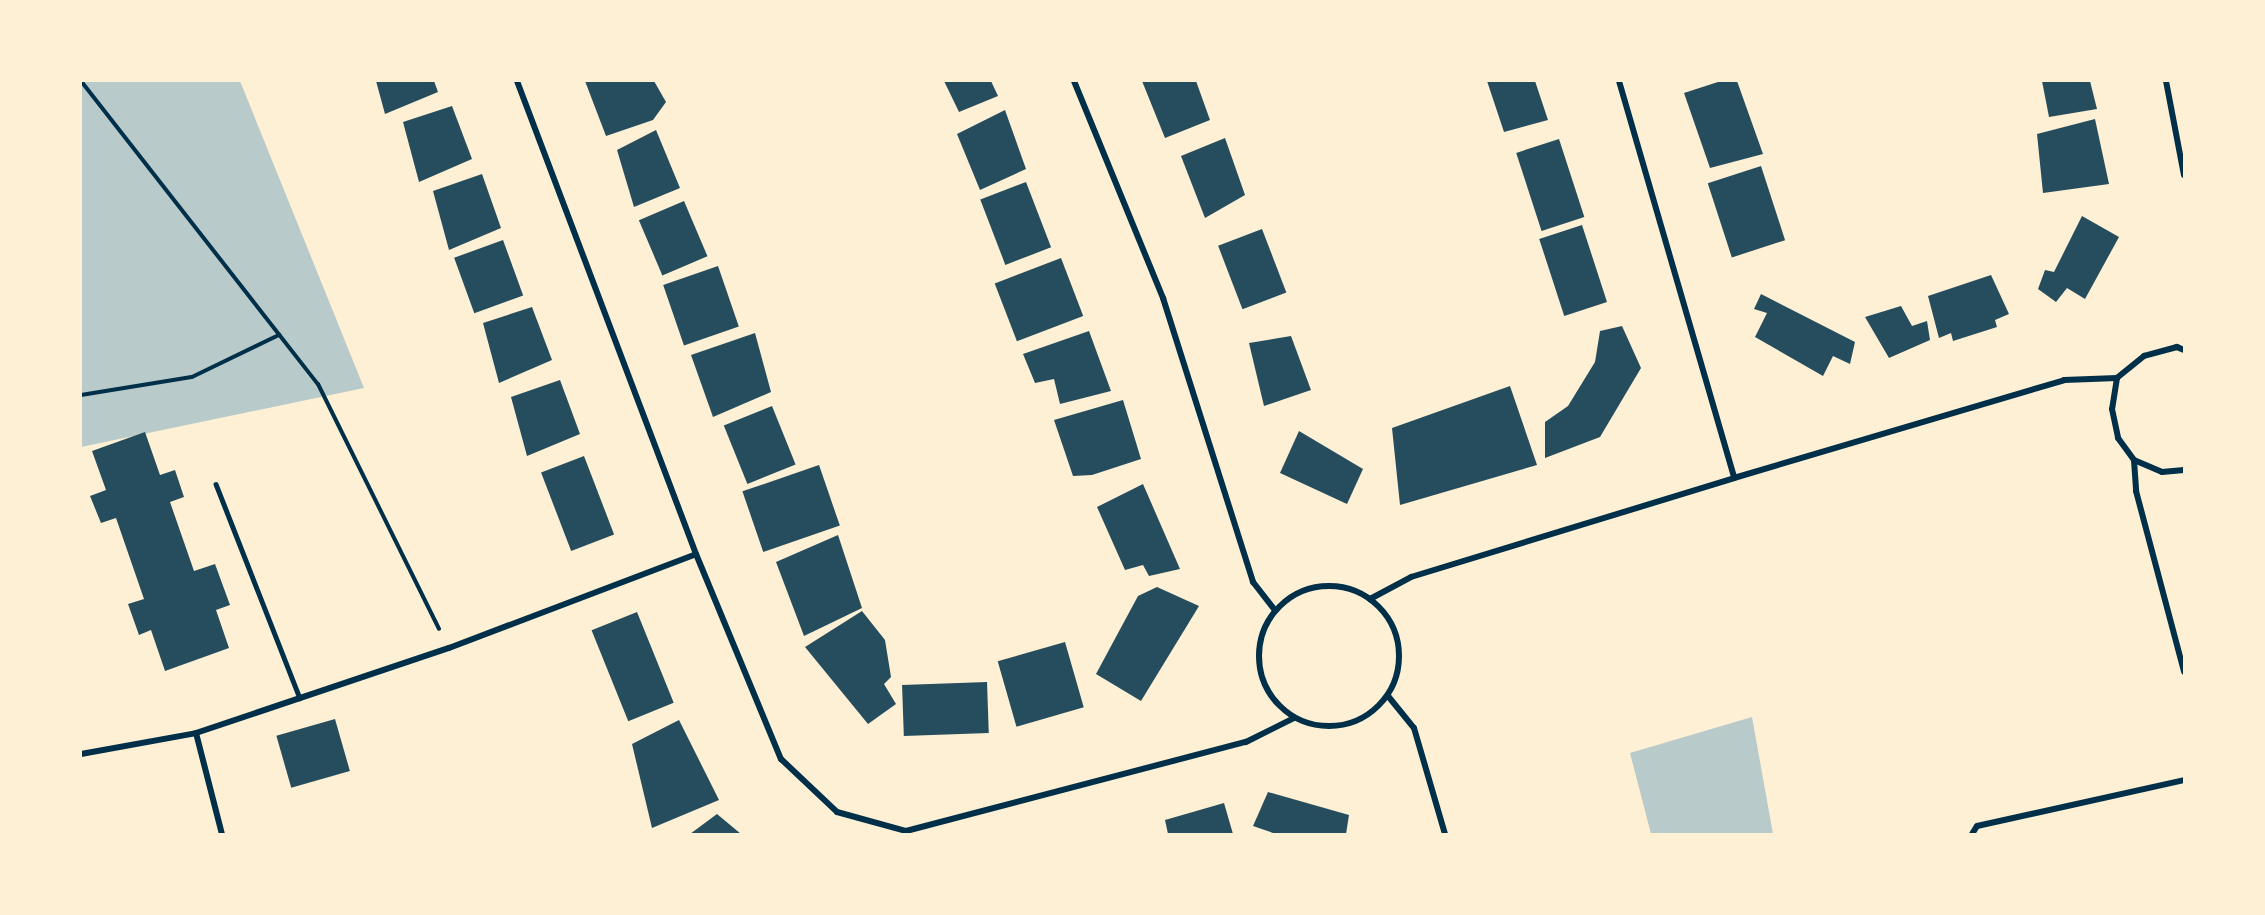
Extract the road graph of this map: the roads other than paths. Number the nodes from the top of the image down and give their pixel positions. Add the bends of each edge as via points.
1 (516, 81) edge
2 (1074, 81) edge
3 (1619, 81) edge
4 (2166, 81) edge
5 (2184, 175) edge
6 (2184, 350) edge
7 (2117, 378) junction
8 (2133, 460) junction
9 (2184, 470) edge
10 (1734, 478) junction
11 (216, 484) dead end
12 (696, 554) junction
13 (1370, 599) junction
14 (1274, 609) junction
15 (2184, 672) edge
16 (1388, 696) junction
17 (300, 698) junction
18 (1294, 718) junction
19 (196, 733) junction
20 (81, 754) edge
21 (2184, 780) edge
22 (222, 834) edge
23 (1445, 834) edge
24 (1972, 834) edge

1 - 12 street
2 - 14 street via 1164,298 1253,582
3 - 10 street
4 - 5 street
6 - 7 street via 2177,347 2144,356
7 - 8 street via 2112,409 2118,438
7 - 10 street via 2064,380
8 - 9 street via 2162,472
8 - 15 street via 2136,491
10 - 13 street via 1411,577
11 - 17 lane
12 - 17 street via 449,648
12 - 18 street via 781,759 837,812 906,831 1246,742
13 - 14 street via 1348,588 1322,586 1299,592
13 - 16 street via 1388,617 1397,639 1399,664
14 - 18 street via 1264,627 1258,657 1263,681 1271,695
16 - 18 street via 1370,714 1348,725 1324,727
16 - 23 street via 1414,728
17 - 19 street
19 - 20 street
19 - 22 street
21 - 24 street via 1977,826

